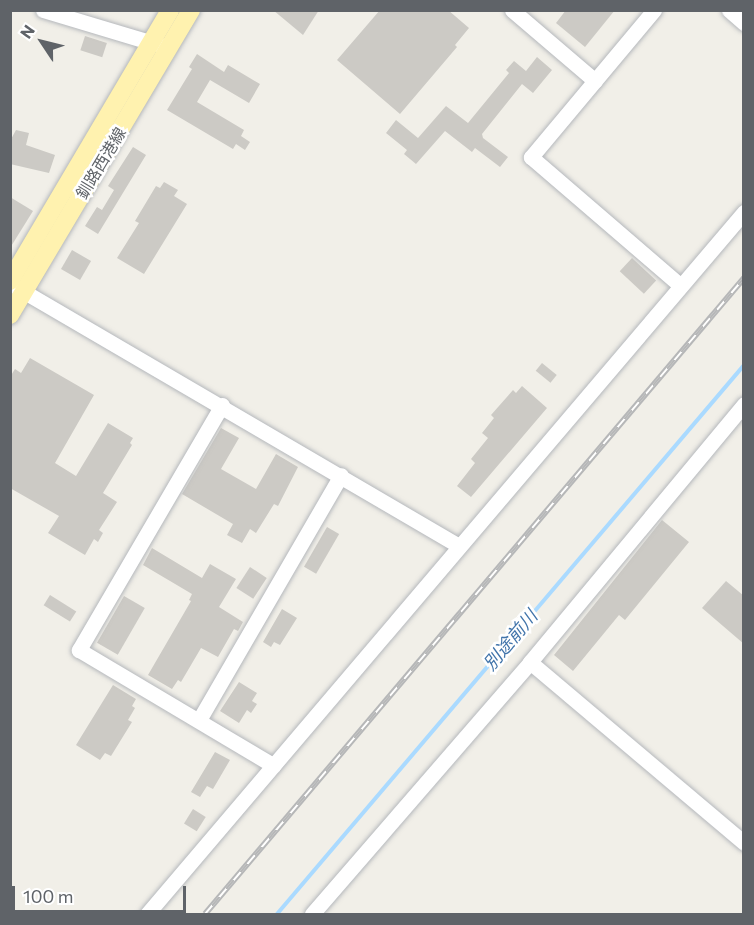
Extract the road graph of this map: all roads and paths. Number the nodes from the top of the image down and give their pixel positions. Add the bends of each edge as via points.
1 (43, 10) edge
2 (170, 10) edge
3 (191, 10) edge
4 (512, 10) edge
5 (654, 10) edge
6 (729, 10) edge
7 (744, 23) edge
8 (160, 45) junction
9 (595, 81) junction
10 (744, 212) edge
11 (15, 285) edge
12 (680, 285) junction
13 (10, 315) edge
14 (744, 404) edge
15 (222, 405) junction
16 (341, 476) junction
17 (459, 546) junction
18 (530, 662) junction
19 (199, 720) junction
20 (273, 765) junction
21 (744, 843) edge
22 (147, 915) edge
23 (312, 915) edge

1 - 8 street
2 - 8 main road, 釧路西港線
3 - 8 main road, 釧路西港線
4 - 9 street
5 - 9 street
6 - 7 street
8 - 11 main road, 釧路西港線
9 - 12 street via 531,157
10 - 12 street
11 - 13 main road, 釧路西港線
11 - 15 street
12 - 17 street
14 - 18 street
15 - 16 street
15 - 19 street via 79,650
16 - 17 street
16 - 19 street
17 - 20 street
18 - 21 street
18 - 23 street
19 - 20 street
20 - 22 street

